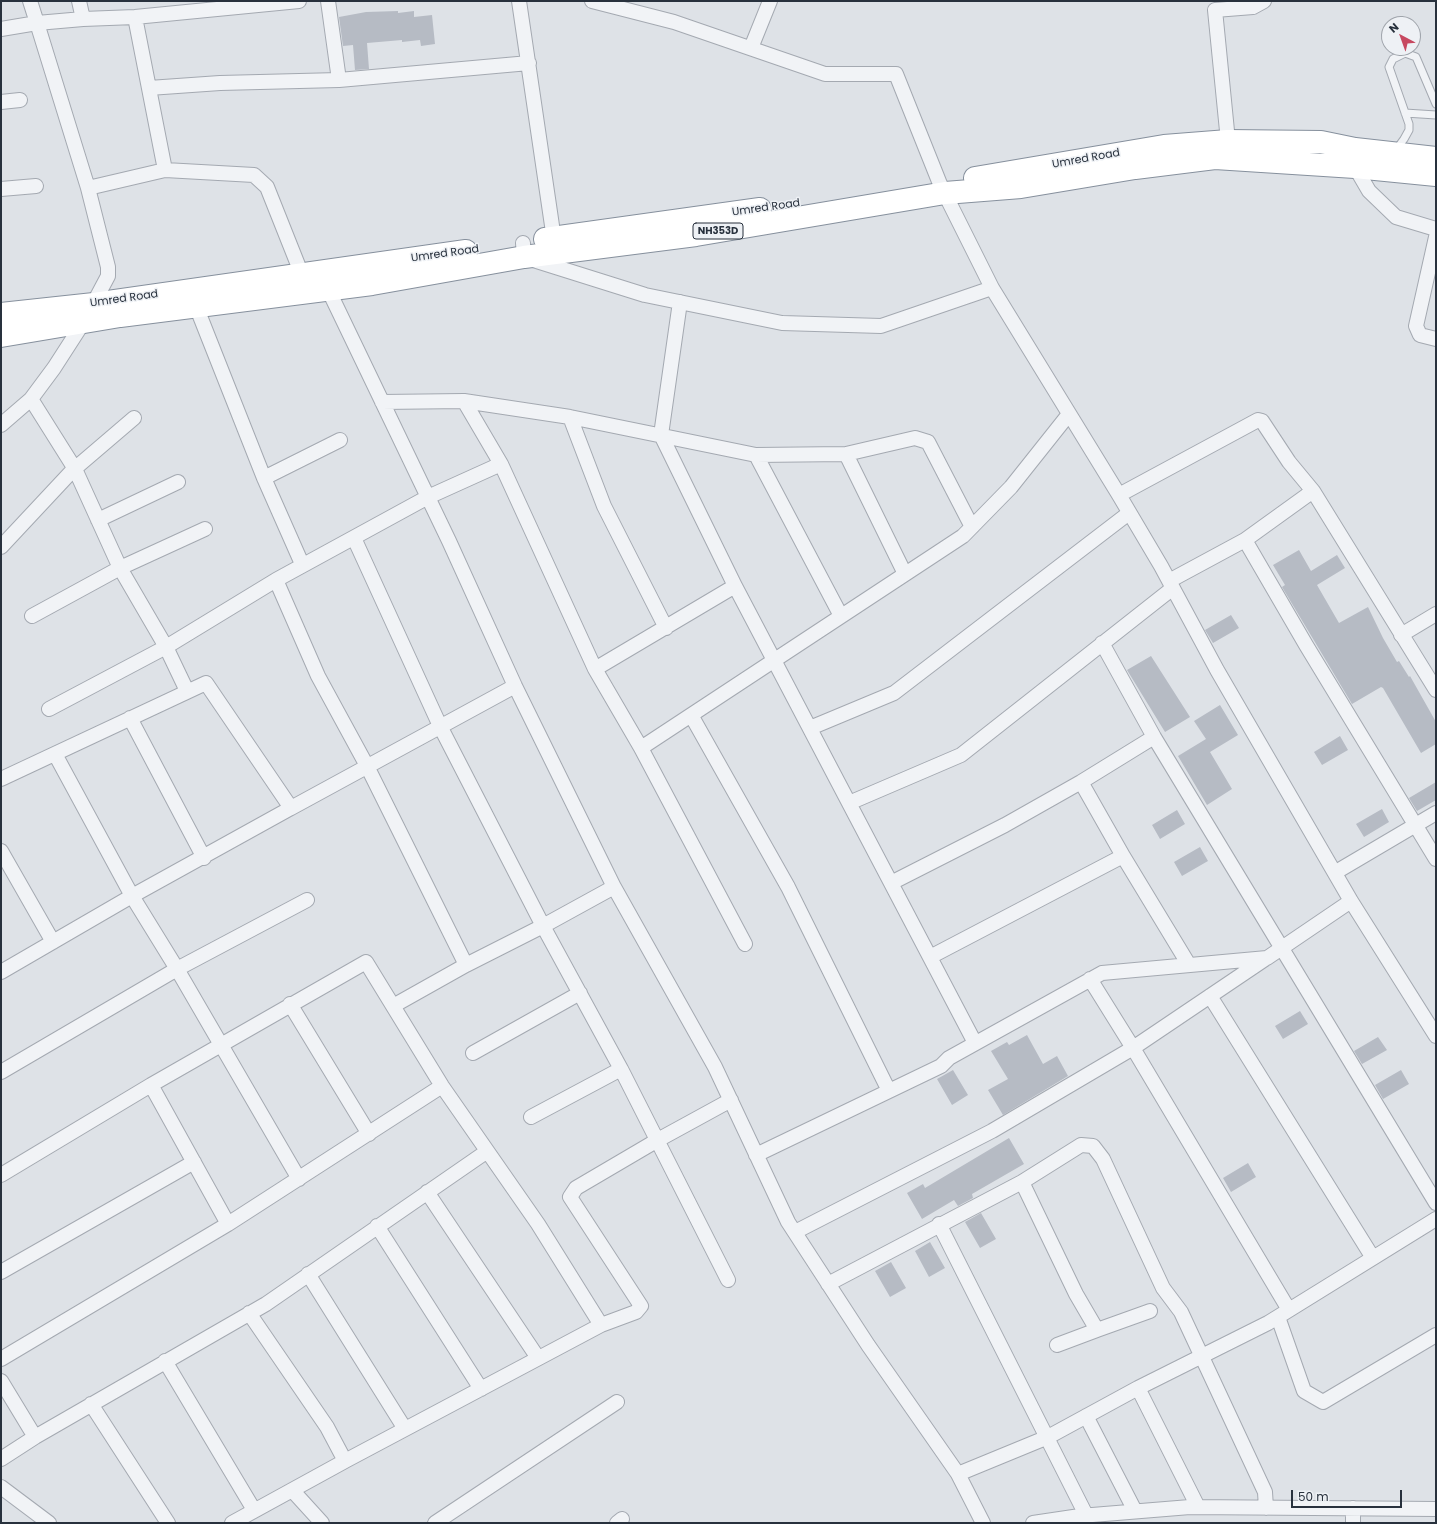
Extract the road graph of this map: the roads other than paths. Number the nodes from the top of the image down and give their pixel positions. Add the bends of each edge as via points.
1 (30, 1) edge
2 (79, 1) edge
3 (299, 1) edge
4 (328, 1) edge
5 (519, 1) edge
6 (592, 1) edge
7 (770, 1) edge
8 (1256, 3) edge
9 (135, 17) junction
10 (84, 19) junction
11 (37, 23) junction
12 (1, 28) edge
13 (751, 48) junction
14 (529, 64) junction
15 (338, 80) junction
16 (149, 88) junction
17 (20, 100) dead end
18 (1, 102) edge
19 (1436, 104) edge
20 (1405, 113) junction
21 (1436, 115) edge
22 (1228, 141) junction
23 (1393, 153) junction
24 (1355, 158) junction
25 (1436, 158) edge
26 (165, 170) junction
27 (1436, 175) edge
28 (36, 186) dead end
29 (88, 188) junction
30 (943, 188) junction
31 (1, 189) edge
32 (1436, 229) edge
33 (1436, 237) edge
34 (555, 245) junction
35 (524, 250) junction
36 (302, 275) junction
37 (992, 288) junction
38 (328, 289) junction
39 (680, 302) junction
40 (94, 304) junction
41 (196, 306) junction
42 (1, 314) edge
43 (83, 323) junction
44 (1, 336) edge
45 (1436, 339) edge
46 (31, 399) junction
47 (464, 400) junction
48 (382, 402) junction
49 (1069, 414) junction
50 (570, 417) junction
51 (134, 418) dead end
52 (1, 425) edge
53 (661, 435) junction
54 (340, 440) dead end
55 (846, 454) junction
56 (756, 455) junction
57 (502, 464) junction
58 (75, 469) junction
59 (264, 478) junction
60 (178, 482) dead end
61 (1312, 491) junction
62 (1119, 495) junction
63 (428, 497) junction
64 (1129, 513) junction
65 (98, 520) junction
66 (972, 527) junction
67 (205, 528) dead end
68 (354, 538) junction
69 (1245, 540) junction
70 (1, 547) edge
71 (302, 564) junction
72 (120, 568) junction
73 (905, 574) junction
74 (276, 580) junction
75 (1171, 584) junction
76 (735, 586) junction
77 (1436, 614) edge
78 (32, 616) dead end
79 (841, 616) junction
80 (666, 628) junction
81 (1401, 635) junction
82 (1102, 643) junction
83 (166, 647) junction
84 (774, 660) junction
85 (596, 669) junction
86 (515, 686) junction
87 (1436, 690) edge
88 (187, 691) junction
89 (50, 709) dead end
90 (692, 715) junction
91 (130, 718) junction
92 (440, 726) junction
93 (810, 728) junction
94 (1154, 737) junction
95 (641, 748) junction
96 (55, 754) junction
97 (367, 766) junction
98 (1, 779) edge
99 (1082, 782) junction
100 (849, 803) junction
101 (291, 808) junction
102 (1436, 813) edge
103 (1416, 825) junction
104 (1, 850) edge
105 (1123, 856) junction
106 (204, 858) junction
107 (1436, 859) edge
108 (1336, 872) junction
109 (891, 883) junction
110 (614, 887) junction
111 (132, 896) junction
112 (307, 900) dead end
113 (1351, 901) junction
114 (543, 926) junction
115 (52, 942) junction
116 (745, 944) dead end
117 (1282, 948) junction
118 (930, 958) junction
119 (1267, 958) junction
120 (466, 965) junction
121 (1189, 965) junction
122 (177, 970) junction
123 (1, 972) edge
124 (1090, 979) junction
125 (580, 993) junction
126 (1210, 996) junction
127 (290, 1004) junction
128 (393, 1006) junction
129 (1436, 1036) edge
130 (975, 1043) junction
131 (221, 1045) junction
132 (1133, 1048) junction
133 (472, 1052) dead end
134 (621, 1070) junction
135 (1, 1072) edge
136 (151, 1085) junction
137 (442, 1086) junction
138 (890, 1091) junction
139 (731, 1100) junction
140 (531, 1117) dead end
141 (369, 1134) junction
142 (656, 1141) junction
143 (486, 1152) junction
144 (756, 1154) junction
145 (194, 1162) junction
146 (1, 1175) edge
147 (299, 1179) junction
148 (1022, 1182) junction
149 (427, 1192) junction
150 (1436, 1203) edge
151 (1436, 1219) edge
152 (228, 1224) junction
153 (939, 1224) junction
154 (377, 1226) junction
155 (795, 1232) junction
156 (1373, 1258) junction
157 (1, 1272) edge
158 (308, 1274) junction
159 (728, 1280) dead end
160 (828, 1284) junction
161 (1150, 1311) dead end
162 (248, 1313) junction
163 (1284, 1313) junction
164 (601, 1325) junction
165 (1096, 1330) junction
166 (1436, 1335) edge
167 (1057, 1345) dead end
168 (1200, 1357) junction
169 (538, 1358) junction
170 (1, 1359) edge
171 (165, 1361) junction
172 (1, 1380) edge
173 (1138, 1388) junction
174 (481, 1389) junction
175 (617, 1402) dead end
176 (91, 1404) junction
177 (1086, 1416) junction
178 (405, 1429) junction
179 (34, 1436) junction
180 (1048, 1437) junction
181 (1, 1459) edge
182 (345, 1461) junction
183 (958, 1474) junction
184 (1, 1487) edge
185 (292, 1490) junction
186 (1198, 1507) junction
187 (1266, 1508) junction
188 (1353, 1508) junction
189 (1436, 1509) edge
190 (254, 1510) junction
191 (1135, 1511) junction
192 (1086, 1515) junction
193 (49, 1523) edge
194 (168, 1523) edge
195 (232, 1523) edge
196 (322, 1523) edge
197 (436, 1523) edge
198 (983, 1523) edge
199 (1033, 1523) edge
200 (1353, 1523) edge

1 - 11 street
2 - 10 street
3 - 9 street
4 - 15 street
5 - 14 street
6 - 13 street via 674,22
7 - 13 street
8 - 22 street via 1215,10
9 - 10 street
9 - 16 street
10 - 11 street
11 - 12 street
11 - 29 street
13 - 30 street via 825,74 896,74
14 - 15 street
14 - 34 street
15 - 16 street
16 - 26 street
17 - 18 street
19 - 20 lane via 1416,57 1405,53 1393,59 1389,67
20 - 21 lane
20 - 23 lane via 1409,130
22 - 24 highway, Umred Road / NH353D via 1321,142
22 - 30 highway, Umred Road / NH353D via 1164,146
23 - 24 highway, Umred Road / NH353D
23 - 25 highway, Umred Road / NH353D
24 - 27 highway, NH353D
24 - 30 highway, NH353D via 1215,158 1127,169 1021,187
24 - 32 street via 1369,191 1396,217
26 - 29 street
26 - 36 street via 254,175 266,187
28 - 31 street
29 - 40 street via 108,267 107,280
30 - 34 highway, NH353D via 696,235
30 - 37 street
33 - 45 street via 1416,326 1420,335
34 - 35 highway, NH353D
35 - 36 highway, Umred Road / NH353D
35 - 38 highway, NH353D via 372,284
35 - 39 street via 645,295
36 - 40 highway, Umred Road / NH353D
37 - 39 street via 881,326 782,323
37 - 49 street
38 - 41 highway, NH353D
38 - 48 street
39 - 53 street
40 - 42 highway, Umred Road / NH353D
40 - 43 street
41 - 43 highway, NH353D
41 - 59 street
43 - 44 highway, NH353D
43 - 46 street
46 - 52 street
46 - 58 street
47 - 48 street
47 - 50 street
47 - 57 street
48 - 63 street
49 - 62 street
49 - 66 street via 1011,487
50 - 53 street
50 - 80 street via 604,506
51 - 58 street
53 - 56 street
53 - 76 street
54 - 59 street
55 - 56 street
55 - 66 street via 916,438 928,442
55 - 73 street
56 - 79 street
57 - 63 street
57 - 85 street
58 - 65 street
58 - 70 street
59 - 71 street
60 - 65 street
61 - 62 street via 1262,421 1258,420
61 - 69 street
61 - 81 street
62 - 64 street
63 - 68 street
63 - 86 street
64 - 75 street
64 - 93 street via 894,693
65 - 72 street
66 - 73 street via 963,536
67 - 72 street
68 - 71 street
68 - 92 street
69 - 75 street
69 - 103 street
71 - 74 street
72 - 78 street
72 - 83 street
73 - 79 street
74 - 83 street
74 - 97 street via 318,676
75 - 82 street
75 - 108 street via 1217,670
76 - 80 street
76 - 84 street
77 - 81 street
79 - 84 street
80 - 85 street
81 - 87 street
82 - 94 street
82 - 100 street via 961,755
83 - 88 street
83 - 89 street
84 - 90 street
84 - 93 street
85 - 95 street
86 - 92 street
86 - 110 street
88 - 91 street
88 - 101 street via 206,683
90 - 95 street
90 - 138 street via 788,888
91 - 96 street
91 - 106 street
92 - 97 street
92 - 114 street
93 - 100 street
94 - 99 street
94 - 117 street
95 - 116 street
96 - 98 street
96 - 111 street
97 - 101 street
97 - 120 street
99 - 105 street
99 - 109 street
100 - 109 street
101 - 106 street
102 - 103 street
103 - 107 street
103 - 108 street
104 - 115 street
105 - 118 street
105 - 121 street
106 - 111 street
108 - 113 street
109 - 118 street
110 - 114 street
110 - 139 street
111 - 115 street
111 - 122 street
112 - 122 street
113 - 117 street
113 - 129 street
114 - 120 street
114 - 125 street
115 - 123 street
117 - 119 street
117 - 150 street
118 - 130 street
119 - 121 street
119 - 126 street
120 - 128 street
121 - 124 street via 1102,973
122 - 131 street
122 - 135 street
124 - 130 street
124 - 132 street
125 - 133 street
125 - 134 street
126 - 132 street
126 - 156 street
127 - 128 street via 366,962
127 - 131 street
127 - 141 street
128 - 137 street
130 - 138 street via 949,1058 941,1066
131 - 136 street
131 - 147 street
132 - 155 street via 992,1131
132 - 163 street
134 - 140 street
134 - 142 street
136 - 145 street
136 - 146 street
137 - 141 street
137 - 143 street
138 - 144 street
139 - 142 street
139 - 144 street
141 - 147 street
142 - 159 street
142 - 164 street via 576,1188 570,1198 641,1306 636,1312
143 - 149 street
143 - 164 street via 538,1224
144 - 155 street
145 - 152 street
145 - 157 street
147 - 152 street
148 - 153 street
148 - 165 street
148 - 168 street via 1081,1145 1093,1146 1104,1159 1163,1288 1180,1312
149 - 154 street
149 - 169 street
151 - 156 street
152 - 170 street
153 - 160 street
153 - 180 street
154 - 158 street
154 - 174 street
155 - 160 street
156 - 163 street
158 - 162 street via 266,1304
158 - 178 street
160 - 183 street
161 - 165 street
162 - 171 street
162 - 182 street via 327,1427
163 - 166 street via 1304,1391 1323,1402
163 - 168 street
164 - 169 street
165 - 167 street
168 - 173 street
168 - 187 street via 1265,1492
169 - 174 street
171 - 176 street
171 - 190 street
172 - 179 street
173 - 177 street
173 - 186 street
174 - 178 street
175 - 197 street
176 - 179 street
176 - 194 street
177 - 180 street
177 - 191 street
178 - 182 street
179 - 181 street
180 - 183 street
180 - 192 street
182 - 185 street
183 - 198 street
184 - 193 street
185 - 190 street
185 - 196 street
186 - 187 street
186 - 191 street
187 - 188 street
188 - 189 street
188 - 200 street
190 - 195 street
191 - 192 street
192 - 199 street

